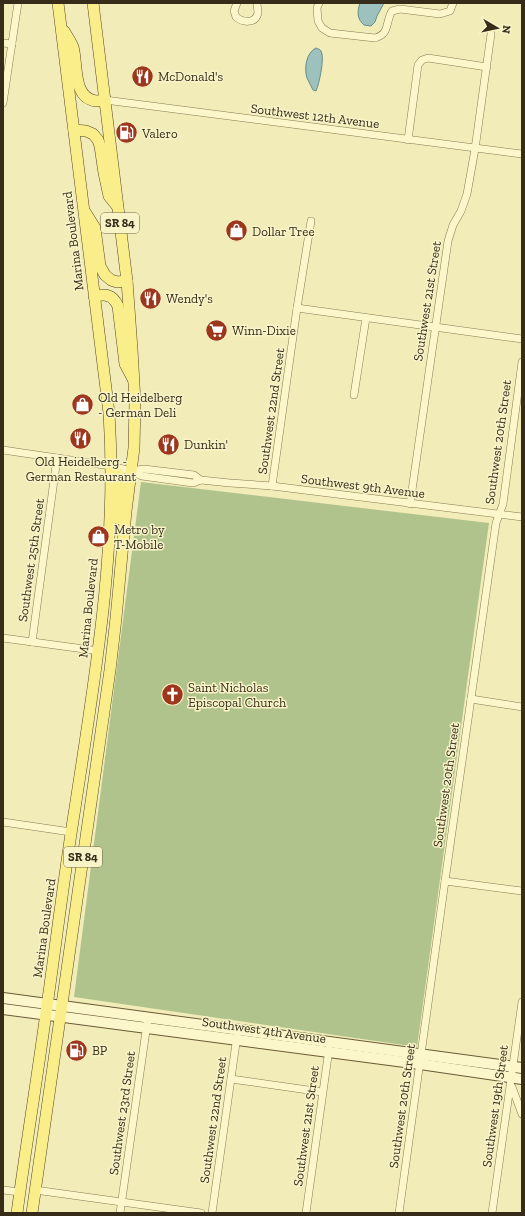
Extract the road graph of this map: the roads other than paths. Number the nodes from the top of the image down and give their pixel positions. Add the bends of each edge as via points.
1 (18, 3) edge
2 (58, 3) edge
3 (93, 3) edge
4 (237, 3) edge
5 (257, 3) edge
6 (319, 3) edge
7 (453, 3) edge
8 (60, 23) junction
9 (491, 34) dead end
10 (3, 43) edge
11 (12, 44) junction
12 (487, 67) junction
13 (105, 100) junction
14 (3, 103) edge
15 (74, 130) junction
16 (408, 140) junction
17 (475, 149) junction
18 (522, 154) edge
19 (118, 206) junction
20 (83, 208) junction
21 (312, 221) dead end
22 (127, 281) junction
23 (94, 296) junction
24 (297, 308) junction
25 (366, 318) junction
26 (435, 327) junction
27 (522, 339) edge
28 (522, 362) edge
29 (134, 381) junction
30 (354, 395) dead end
31 (3, 450) edge
32 (57, 458) junction
33 (111, 466) junction
34 (131, 471) junction
35 (272, 486) junction
36 (410, 504) junction
37 (499, 515) junction
38 (522, 518) edge
39 (123, 535) junction
40 (3, 638) edge
41 (32, 642) junction
42 (99, 651) junction
43 (110, 670) junction
44 (471, 699) junction
45 (522, 707) edge
46 (3, 822) edge
47 (71, 832) junction
48 (445, 881) junction
49 (522, 891) edge
50 (3, 998) edge
51 (522, 1002) edge
52 (3, 1009) edge
53 (47, 1009) junction
54 (61, 1011) junction
55 (147, 1022) junction
56 (237, 1035) junction
57 (330, 1042) junction
58 (328, 1052) junction
59 (421, 1059) junction
60 (518, 1068) edge
61 (231, 1079) junction
62 (515, 1080) edge
63 (322, 1092) junction
64 (522, 1114) edge
65 (22, 1177) junction
66 (3, 1190) edge
67 (35, 1190) junction
68 (20, 1192) junction
69 (122, 1201) junction
70 (32, 1210) edge
71 (17, 1213) edge
72 (120, 1213) edge
73 (201, 1213) edge
74 (212, 1213) edge
75 (306, 1213) edge
76 (399, 1213) edge
77 (492, 1213) edge

1 - 11 street
2 - 8 main road, Marina Boulevard / SR 84
3 - 13 main road, SR 84
4 - 5 street via 234,11 236,17 246,22 257,16
6 - 7 street via 318,21 322,28 330,33 375,38 386,30 392,11 400,9 440,14 450,11
8 - 13 main road via 73,47 78,83 82,93 96,101
8 - 15 main road, Marina Boulevard / SR 84
9 - 12 street, Southwest 21st Street
10 - 11 street
11 - 14 street
12 - 16 street via 428,58 422,60 418,65
12 - 17 street, Southwest 21st Street
13 - 16 street, Southwest 12th Avenue
13 - 19 main road, SR 84
15 - 19 main road via 86,131 98,140 109,196
15 - 20 main road, Marina Boulevard / SR 84
16 - 17 street, Southwest 12th Avenue
17 - 18 street, Southwest 12th Avenue
17 - 26 street, Southwest 21st Street via 467,194 448,241
19 - 22 main road, SR 84
20 - 22 main road via 95,228 100,266 105,275 117,282
20 - 23 main road, Marina Boulevard / SR 84
21 - 24 street, Southwest 22nd Street
22 - 29 main road, SR 84
23 - 29 main road via 108,296 115,300 118,306 125,364
23 - 33 main road, Marina Boulevard / SR 84 via 109,413
24 - 25 street
24 - 35 street, Southwest 22nd Street
25 - 26 street
25 - 30 street
26 - 27 street
26 - 36 street, Southwest 21st Street
28 - 37 street, Southwest 20th Street via 503,504
29 - 34 main road, SR 84 via 135,423
31 - 32 street, Southwest 9th Avenue
32 - 33 street, Southwest 9th Avenue
32 - 41 street, Southwest 25th Street
33 - 34 street, Southwest 9th Avenue
33 - 39 main road via 119,474 120,479 119,520
33 - 42 main road, Marina Boulevard / SR 84 via 108,558
34 - 35 street, Southwest 9th Avenue via 144,469 194,475 201,480
34 - 39 main road, SR 84
35 - 36 street, Southwest 9th Avenue
36 - 37 street, Southwest 9th Avenue
37 - 38 street, Southwest 9th Avenue
37 - 44 street, Southwest 20th Street
39 - 43 main road, SR 84
40 - 41 street
41 - 42 street
42 - 43 main road
42 - 47 main road, Marina Boulevard / SR 84
43 - 54 main road, SR 84
44 - 45 street
44 - 48 street, Southwest 20th Street
46 - 47 street
47 - 53 main road, Marina Boulevard / SR 84
48 - 49 street
48 - 59 street, Southwest 20th Street
50 - 53 main road, Southwest 4th Avenue
51 - 60 street, Southwest 19th Street
52 - 53 main road, Southwest 4th Avenue
53 - 54 main road, Southwest 4th Avenue
53 - 65 main road, Marina Boulevard / SR 84
54 - 55 main road, Southwest 4th Avenue
54 - 67 main road, SR 84
55 - 56 main road, Southwest 4th Avenue
55 - 69 street, Southwest 23rd Street
56 - 57 main road, Southwest 4th Avenue
56 - 58 main road, Southwest 4th Avenue
56 - 61 street, Southwest 22nd Street
57 - 58 street, Southwest 21st Street
57 - 59 main road, Southwest 4th Avenue
58 - 59 main road, Southwest 4th Avenue
58 - 63 street, Southwest 21st Street
59 - 60 main road, Southwest 4th Avenue
59 - 62 main road, Southwest 4th Avenue
59 - 76 street, Southwest 20th Street
60 - 62 street, Southwest 19th Street
61 - 63 street
61 - 74 street, Southwest 22nd Street
62 - 64 street
62 - 77 street, Southwest 19th Street via 510,1094
63 - 75 street, Southwest 21st Street
65 - 67 main road
65 - 68 main road, Marina Boulevard / SR 84
66 - 68 street
67 - 69 street
67 - 70 main road, SR 84
68 - 70 main road via 28,1198
68 - 71 main road, Marina Boulevard / SR 84
69 - 72 street, Southwest 23rd Street
69 - 73 street

